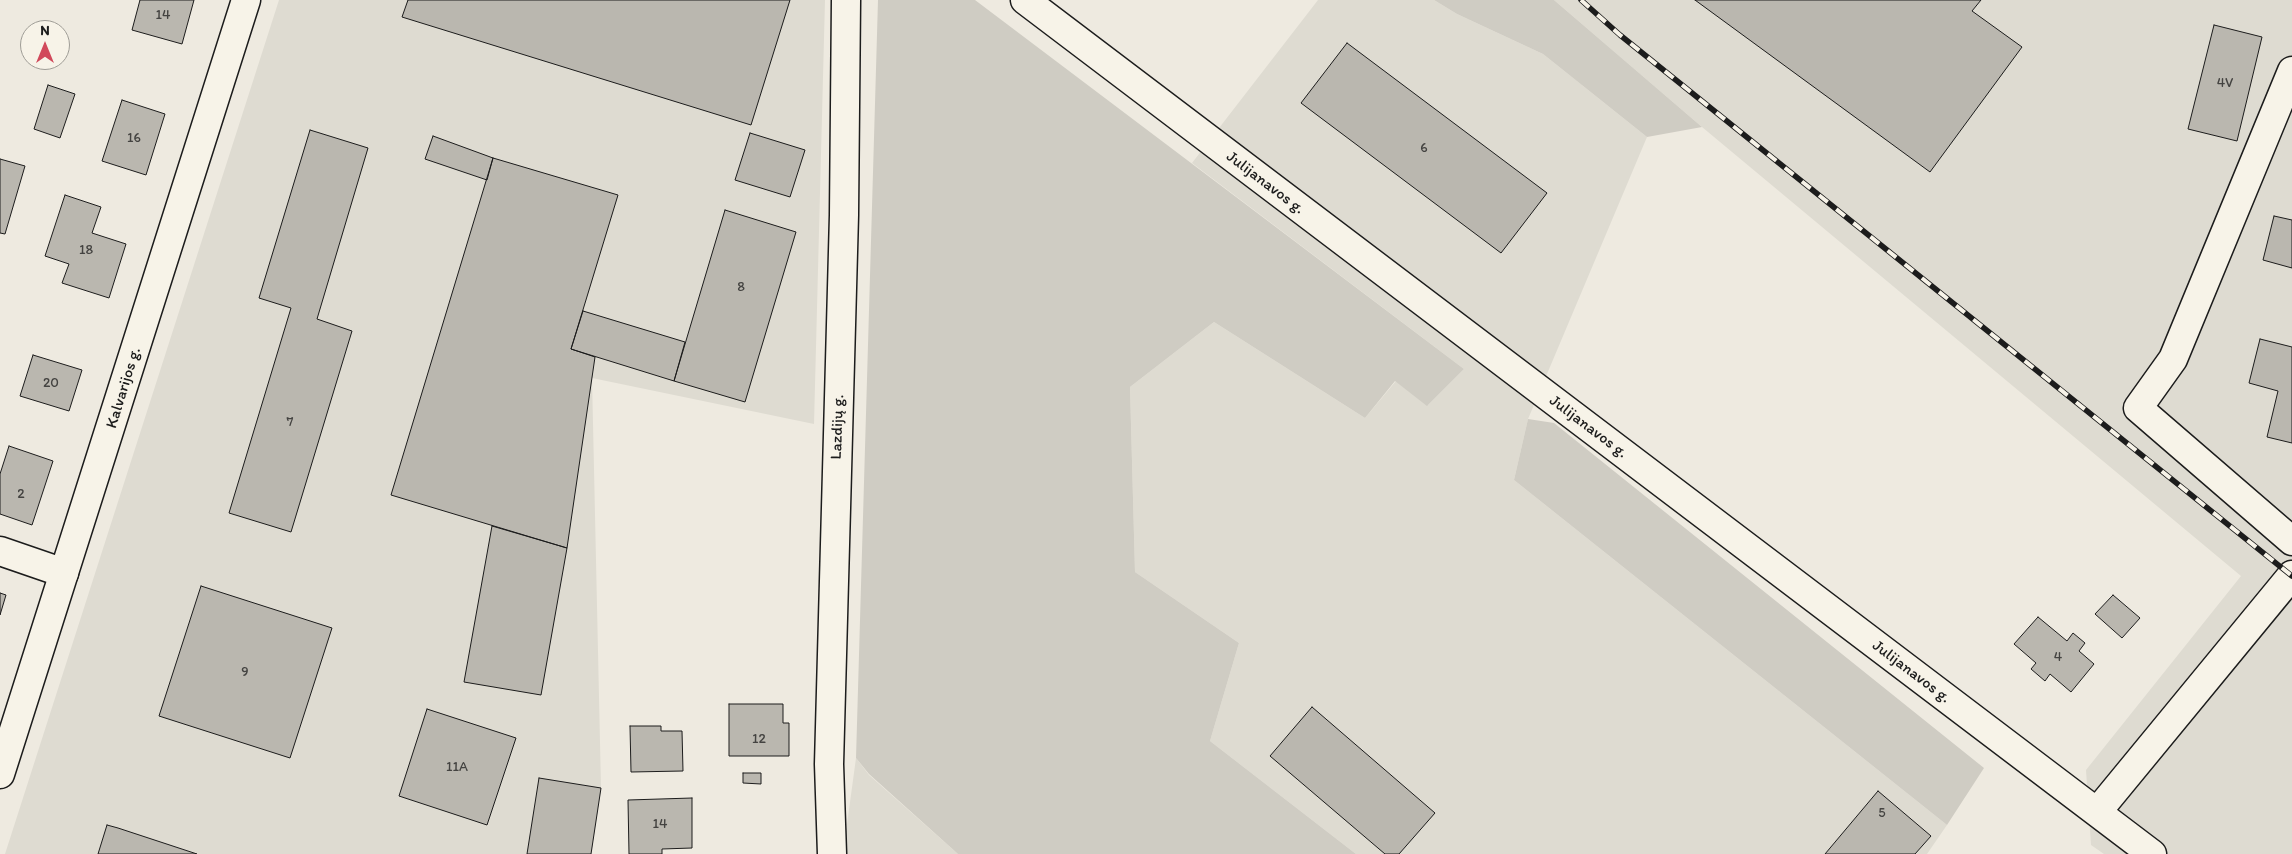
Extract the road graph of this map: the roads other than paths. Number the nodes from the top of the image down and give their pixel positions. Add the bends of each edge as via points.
1 (246, 0) edge
2 (846, 0) edge
3 (1025, 0) edge
4 (2292, 71) edge
5 (2292, 541) edge
6 (0, 552) edge
7 (64, 573) junction
8 (2292, 575) edge
9 (0, 774) edge
10 (2097, 812) junction
11 (832, 854) edge
12 (2152, 854) edge

1 - 7 street, Kalvarijos g.
2 - 11 street, Lazdijų g. via 844,216 829,764
3 - 10 street, Julijanavos g.
4 - 5 street via 2173,359 2138,408
6 - 7 street
7 - 9 street, Kalvarijos g.
8 - 10 street
10 - 12 street, Julijanavos g.

